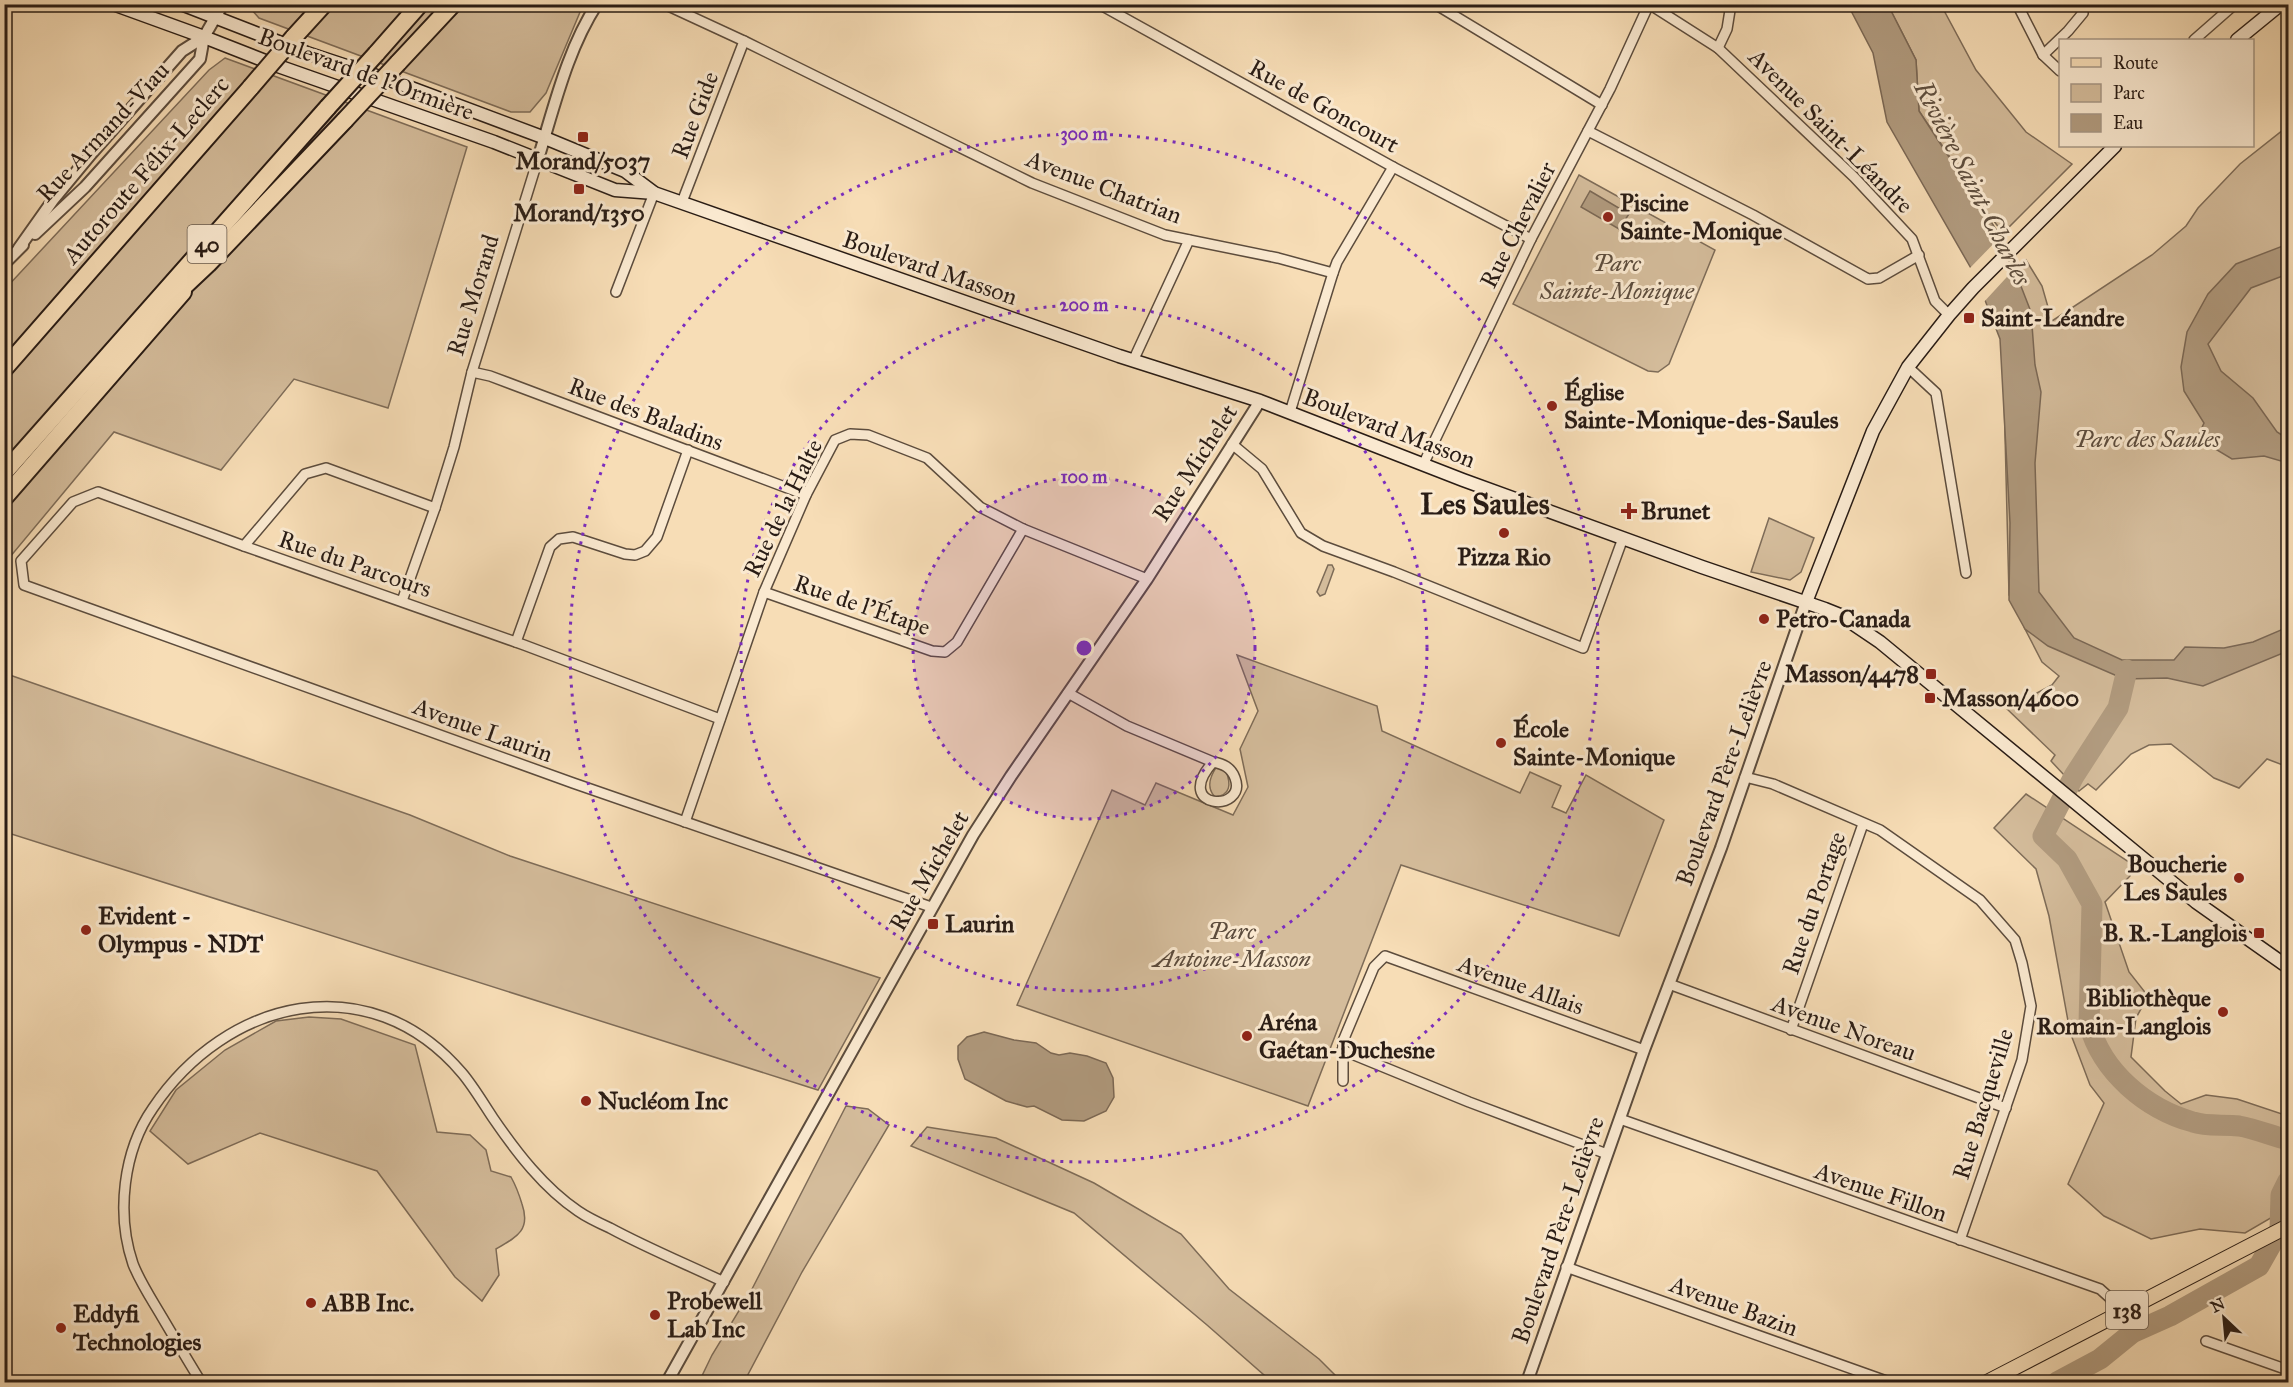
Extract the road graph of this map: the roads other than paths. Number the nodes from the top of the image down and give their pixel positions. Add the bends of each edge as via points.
1 (113, 4) edge
2 (181, 4) edge
3 (223, 4) edge
4 (420, 4) edge
5 (453, 4) edge
6 (597, 4) edge
7 (664, 4) edge
8 (987, 4) edge
9 (1011, 4) edge
10 (1099, 4) edge
11 (1435, 4) edge
12 (1731, 4) edge
13 (2017, 4) edge
14 (2078, 4) edge
15 (2235, 4) edge
16 (2281, 4) edge
17 (1649, 5) edge
18 (318, 8) edge
19 (216, 18) junction
20 (204, 36) junction
21 (2060, 39) edge
22 (2195, 39) edge
23 (2238, 39) edge
24 (2059, 40) edge
25 (744, 41) junction
26 (1718, 48) junction
27 (2043, 55) junction
28 (2059, 69) edge
29 (1602, 105) junction
30 (1588, 131) junction
31 (545, 138) junction
32 (2114, 147) edge
33 (538, 159) junction
34 (1393, 167) junction
35 (654, 193) junction
36 (682, 202) junction
37 (1531, 239) junction
38 (1189, 240) junction
39 (19, 248) junction
40 (1919, 255) junction
41 (4, 264) edge
42 (208, 264) junction
43 (1333, 273) junction
44 (616, 292) dead end
45 (1949, 315) junction
46 (1133, 361) junction
47 (1908, 367) junction
48 (4, 369) edge
49 (472, 372) junction
50 (86, 381) junction
51 (1260, 401) junction
52 (1290, 412) junction
53 (1232, 444) junction
54 (688, 450) junction
55 (1424, 465) junction
56 (4, 473) edge
57 (806, 495) junction
58 (4, 498) edge
59 (435, 508) junction
60 (1023, 529) junction
61 (1623, 538) junction
62 (244, 546) junction
63 (1966, 573) dead end
64 (1147, 579) junction
65 (24, 585) joint
66 (764, 592) junction
67 (402, 601) junction
68 (1806, 602) junction
69 (516, 642) junction
70 (1068, 693) junction
71 (720, 718) junction
72 (1213, 762) junction
73 (1745, 777) junction
74 (685, 822) junction
75 (1863, 824) junction
76 (931, 907) junction
77 (2289, 967) edge
78 (1669, 984) junction
79 (1791, 1030) junction
80 (1342, 1050) junction
81 (1644, 1050) junction
82 (1343, 1082) dead end
83 (2006, 1107) junction
84 (1620, 1119) junction
85 (1607, 1154) junction
86 (2288, 1226) edge
87 (1960, 1240) junction
88 (1566, 1267) junction
89 (724, 1282) junction
90 (2119, 1314) junction
91 (2205, 1341) dead end
92 (2289, 1370) edge
93 (201, 1383) edge
94 (667, 1383) edge
95 (1527, 1383) edge
96 (1889, 1383) edge
97 (1987, 1383) edge

1 - 20 main road, Boulevard de l'Ormière
2 - 19 main road, Boulevard de l'Ormière
3 - 19 street, Rue Armand-Viau
4 - 50 highway, 40, bridge
5 - 42 highway, bridge
6 - 31 street, Rue Morand via 572,58
7 - 25 street, Avenue Chatrian
8 - 9 street
10 - 34 street, Rue de Goncourt
11 - 29 street
12 - 26 street via 1727,29
13 - 27 street
14 - 21 street via 2083,13
15 - 22 street
16 - 23 main road
17 - 26 street, Avenue Saint-Léandre
17 - 29 street, Rue Chevalier
18 - 48 highway, Autoroute Félix-Leclerc, bridge
19 - 20 street, Rue Armand-Viau
19 - 31 main road, Boulevard de l'Ormière
20 - 33 main road, Boulevard de l'Ormière
20 - 39 street, Rue Armand-Viau via 182,51 91,154
20 - 39 street, Rue Armand-Viau via 200,59 86,187
24 - 27 street
25 - 36 street, Rue Gide
25 - 38 street, Avenue Chatrian via 1032,183
26 - 40 street, Avenue Saint-Léandre via 1854,177 1912,239
27 - 28 street
29 - 30 street, Rue Chevalier
30 - 37 street, Rue Chevalier
30 - 40 street via 1868,279 1880,278
31 - 33 street, Rue Morand
31 - 35 main road, Boulevard Masson via 625,171
32 - 45 main road, Boulevard Père-Lelièvre
33 - 35 main road, Boulevard Masson via 615,190
33 - 49 street, Rue Morand
34 - 37 street, Rue de Goncourt
34 - 43 street
35 - 36 main road, Boulevard Masson
35 - 44 street
36 - 46 main road, Boulevard Masson
37 - 55 street, Rue Chevalier
38 - 43 street, Avenue Chatrian
38 - 46 street
39 - 41 street, Rue Armand-Viau
40 - 45 street, Avenue Saint-Léandre via 1935,301
42 - 50 highway
42 - 58 highway
43 - 52 street
45 - 47 main road, Boulevard Père-Lelièvre
46 - 51 main road, Boulevard Masson
47 - 63 street via 1936,393
47 - 68 main road, Boulevard Père-Lelièvre via 1873,431
49 - 54 street, Rue des Baladins
49 - 59 street, Rue Morand
50 - 56 highway, 40
51 - 52 main road, Boulevard Masson
51 - 53 street, Rue Michelet
52 - 55 main road, Boulevard Masson
53 - 61 street via 1262,469 1301,533 1323,546 1583,648
53 - 64 street, Rue Michelet
54 - 57 street, Rue des Baladins
54 - 69 street via 657,537 645,551 625,554 573,537 560,539 550,547
55 - 61 main road, Boulevard Masson
57 - 60 street, Rue de la Halte via 835,441 850,434 867,435 927,458 980,507
57 - 66 street, Rue de la Halte
59 - 62 street via 326,468 315,470 305,474
59 - 67 street, Rue Morand
60 - 64 street, Rue de la Halte
60 - 66 street, Rue de l'Étape via 957,642 945,652 932,651
61 - 68 main road, Boulevard Masson
62 - 65 street, Rue du Parcours via 98,492 73,502 21,561
62 - 67 street, Rue du Parcours
64 - 70 street, Rue Michelet
65 - 74 street, Avenue Laurin
66 - 71 street, Rue de la Halte
67 - 69 street, Rue du Parcours
68 - 73 street, Boulevard Père-Lelièvre
68 - 77 main road, Boulevard Masson via 1840,615 1880,642 2196,902
69 - 71 street, Rue du Parcours
70 - 72 street via 1127,726
70 - 76 street, Rue Michelet via 992,805
71 - 74 street, Rue de la Halte
72 - 72 street via 1202,776 1200,788 1211,801 1223,802 1232,795 1235,778 1223,764
73 - 75 street, Rue Bacqueville via 1773,784
73 - 78 street, Boulevard Père-Lelièvre
74 - 76 street, Avenue Laurin
75 - 79 street, Rue du Portage
75 - 83 street, Rue Bacqueville via 1880,830 1980,900 2015,940 2031,1006 2022,1060
76 - 89 street, Rue Michelet
78 - 79 street, Avenue Noreau
78 - 81 street, Boulevard Père-Lelièvre
79 - 83 street, Avenue Noreau
80 - 81 street, Avenue Allais via 1374,967 1385,956
80 - 82 street
80 - 85 street
81 - 84 street, Boulevard Père-Lelièvre
83 - 87 street, Rue Bacqueville
84 - 85 street, Boulevard Père-Lelièvre
84 - 87 street, Avenue Fillon
85 - 88 street, Boulevard Père-Lelièvre
86 - 90 main road, 138
87 - 90 street, Avenue Fillon via 2100,1289
88 - 95 street, Boulevard Père-Lelièvre
88 - 96 street, Avenue Bazin
89 - 93 street via 578,1211 536,1174 462,1073 423,1037 370,1012 322,1006 295,1009 241,1027 187,1067 166,1088 142,1123 129,1162 124,1221 134,1264
89 - 94 street, Rue Michelet
90 - 97 main road, 138
91 - 92 street

